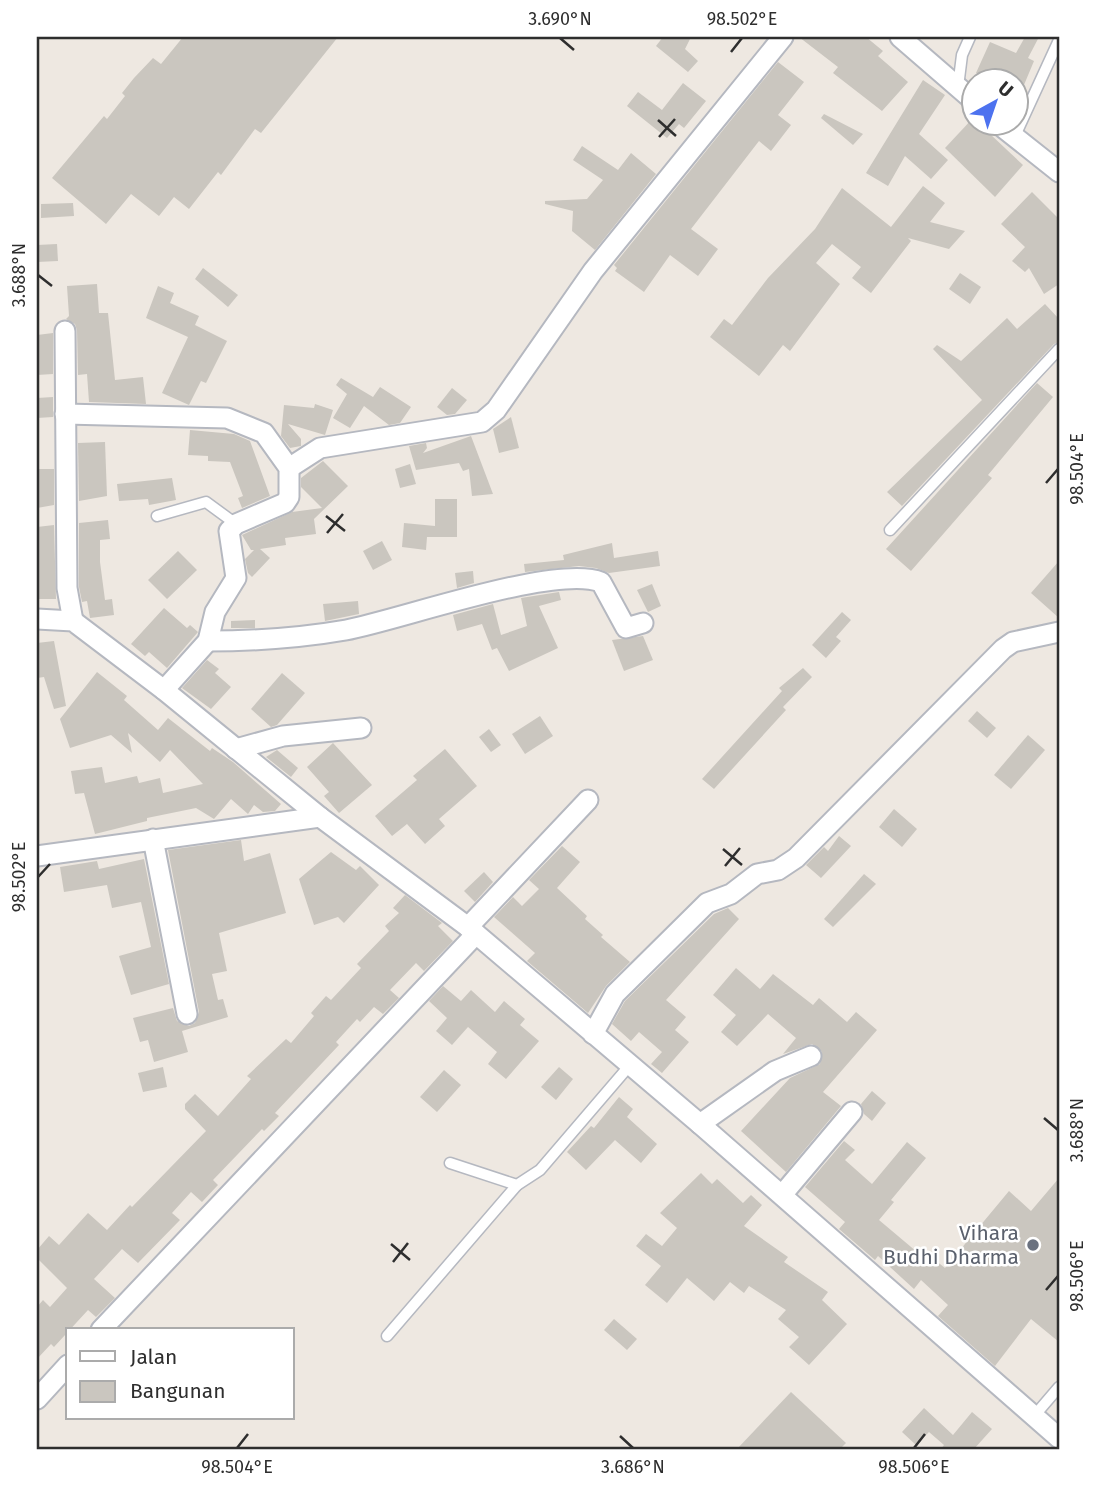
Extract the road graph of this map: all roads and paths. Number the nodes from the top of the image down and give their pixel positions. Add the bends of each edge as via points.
1 (783, 37) edge
2 (900, 37) edge
3 (970, 37) edge
4 (1059, 40) edge
5 (958, 87) joint
6 (1011, 136) edge
7 (1014, 139) junction
8 (1059, 173) edge
9 (65, 331) dead end
10 (1059, 349) edge
11 (65, 414) junction
12 (289, 468) junction
13 (157, 516) dead end
14 (236, 524) junction
15 (890, 530) dead end
16 (37, 619) edge
17 (73, 621) junction
18 (643, 623) dead end
19 (1059, 632) edge
20 (208, 641) junction
21 (164, 690) junction
22 (361, 727) dead end
23 (236, 749) junction
24 (589, 800) dead end
25 (320, 817) junction
26 (153, 839) junction
27 (37, 856) edge
28 (472, 930) junction
29 (187, 1014) dead end
30 (593, 1034) junction
31 (811, 1056) dead end
32 (630, 1065) junction
33 (852, 1112) dead end
34 (700, 1124) junction
35 (450, 1163) dead end
36 (517, 1185) junction
37 (782, 1195) junction
38 (103, 1328) edge
39 (387, 1336) dead end
40 (66, 1367) edge
41 (1059, 1387) edge
42 (37, 1399) edge
43 (1035, 1415) junction
44 (1059, 1438) edge

1 - 12 street via 593,271 496,410 482,422 320,448
2 - 5 street
3 - 5 lane via 962,55
4 - 7 lane
6 - 7 street
7 - 8 street
9 - 11 street
10 - 15 lane
11 - 12 street via 226,418 264,433
11 - 17 street via 67,588
12 - 14 street via 285,503
13 - 14 lane via 206,502
14 - 20 street via 229,531 236,578 215,612
16 - 17 street
17 - 21 street
18 - 20 street via 626,628 601,582 580,579 515,587 347,629 266,640
19 - 30 street via 1013,642 1003,649 796,858 707,903 615,994
20 - 21 street
21 - 23 street
22 - 23 street via 283,736
23 - 25 street
24 - 28 street
25 - 26 street
25 - 28 street
26 - 27 street
26 - 29 street
28 - 30 street
28 - 38 street
30 - 32 street
31 - 34 street via 775,1071
32 - 34 street
32 - 36 lane via 540,1170
33 - 37 street
34 - 37 street
35 - 36 lane
36 - 39 lane
37 - 43 street
40 - 42 street
41 - 43 lane
43 - 44 street

